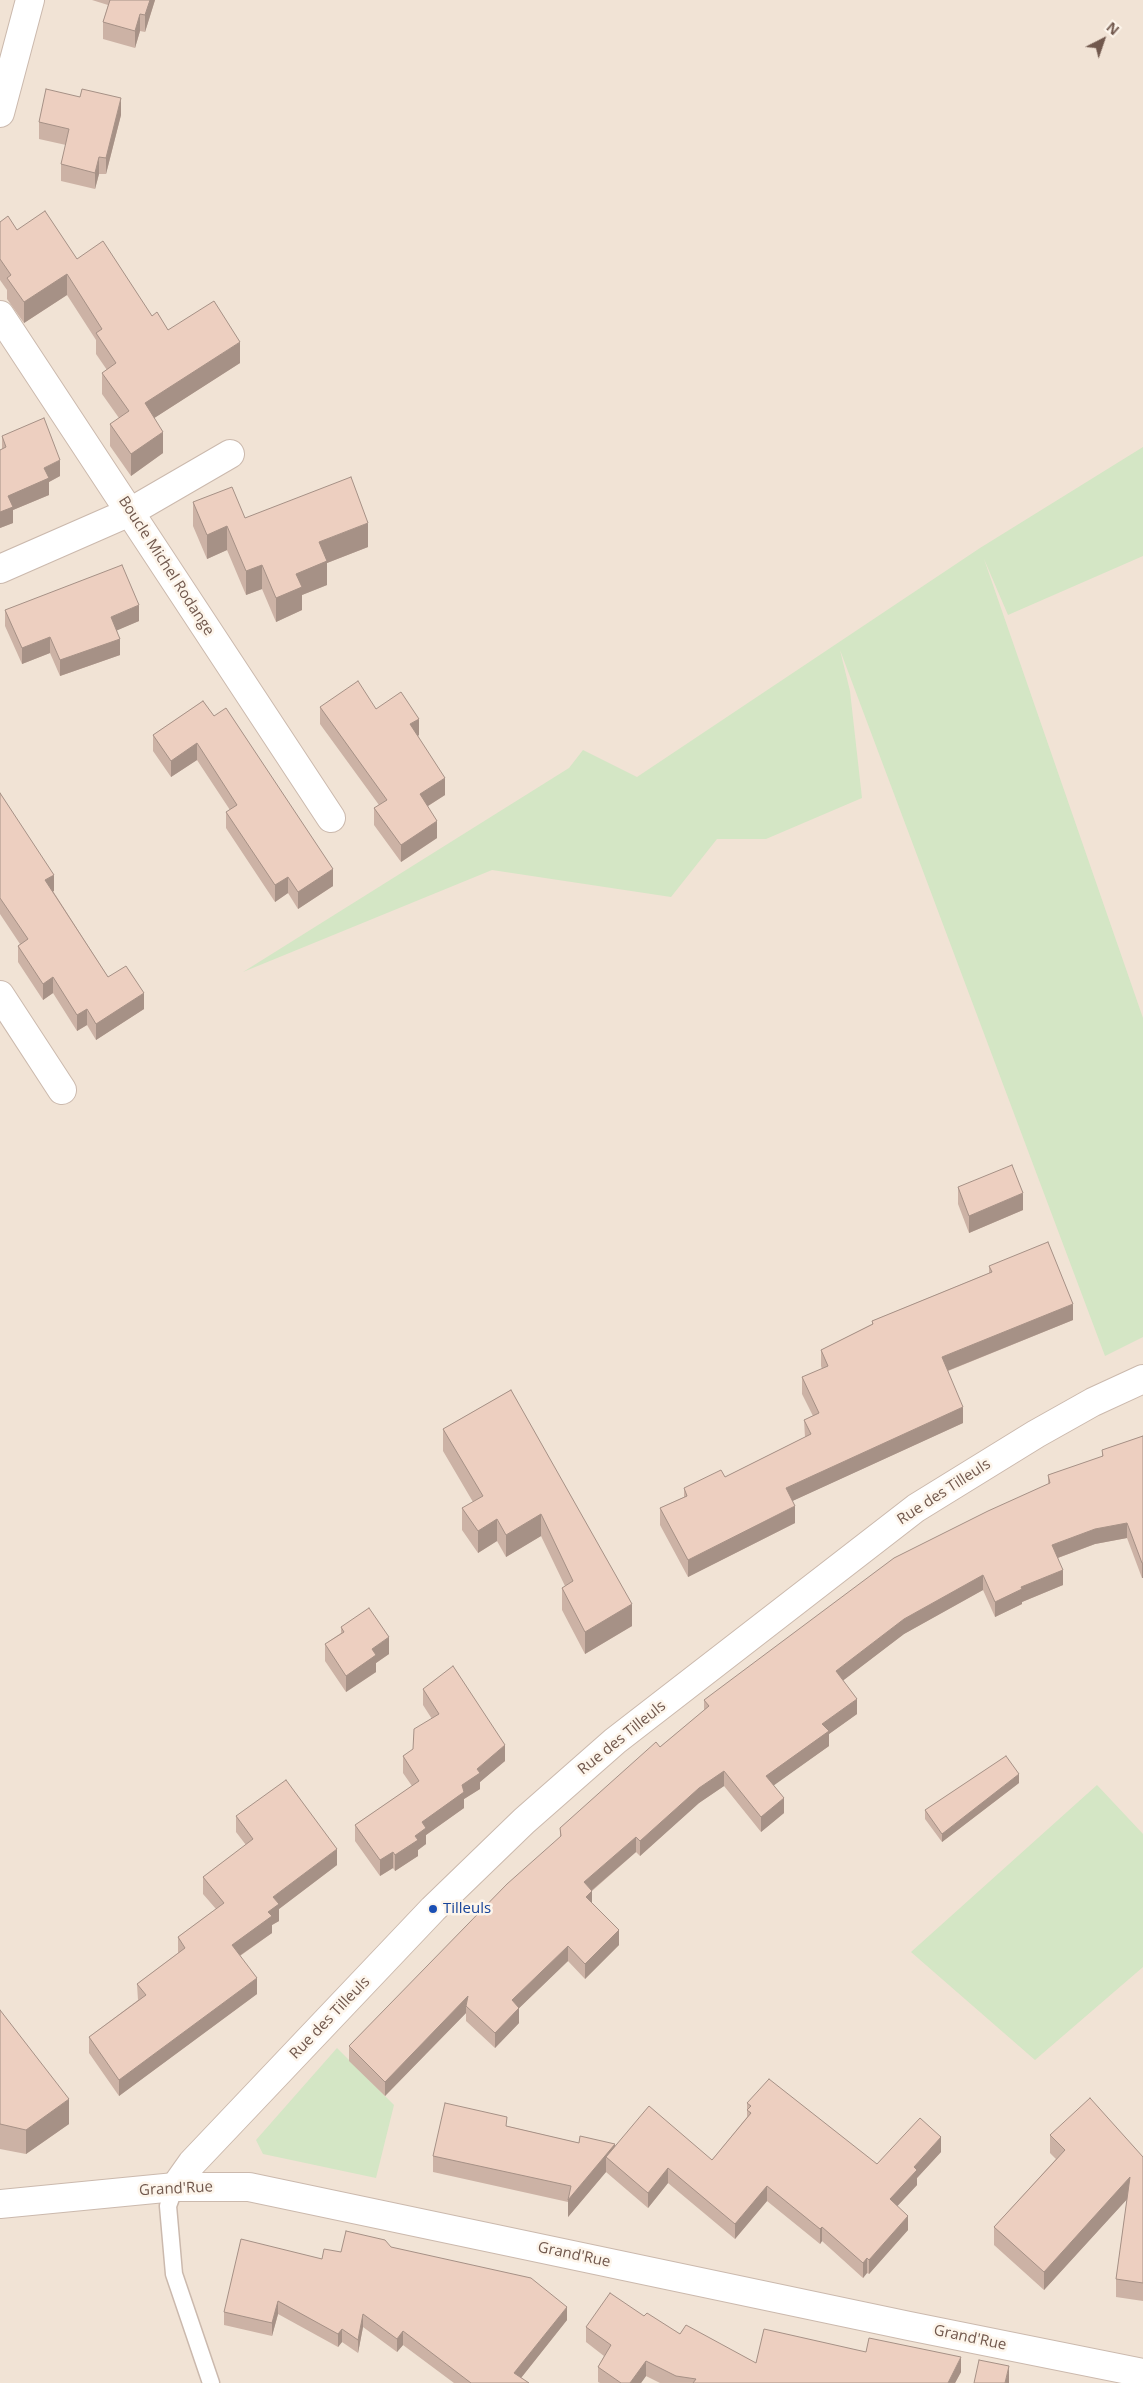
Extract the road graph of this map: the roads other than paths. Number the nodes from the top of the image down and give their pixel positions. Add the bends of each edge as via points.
1 (30, 0) edge
2 (0, 113) edge
3 (0, 314) edge
4 (230, 454) dead end
5 (130, 512) junction
6 (0, 569) edge
7 (331, 818) dead end
8 (0, 995) edge
9 (62, 1090) dead end
10 (1143, 1379) edge
11 (176, 2187) junction
12 (0, 2204) edge
13 (1143, 2372) edge
14 (211, 2383) edge

1 - 2 street
3 - 5 street, Boucle Michel Rodange
4 - 5 street
5 - 6 street
5 - 7 street, Boucle Michel Rodange
8 - 9 street
10 - 11 street, Rue des Tilleuls via 1036,1434 916,1508 615,1741 524,1821 433,1909 192,2164
11 - 12 street, Grand'Rue
11 - 13 street, Grand'Rue via 249,2187 918,2328
11 - 14 lane via 168,2206 174,2274

